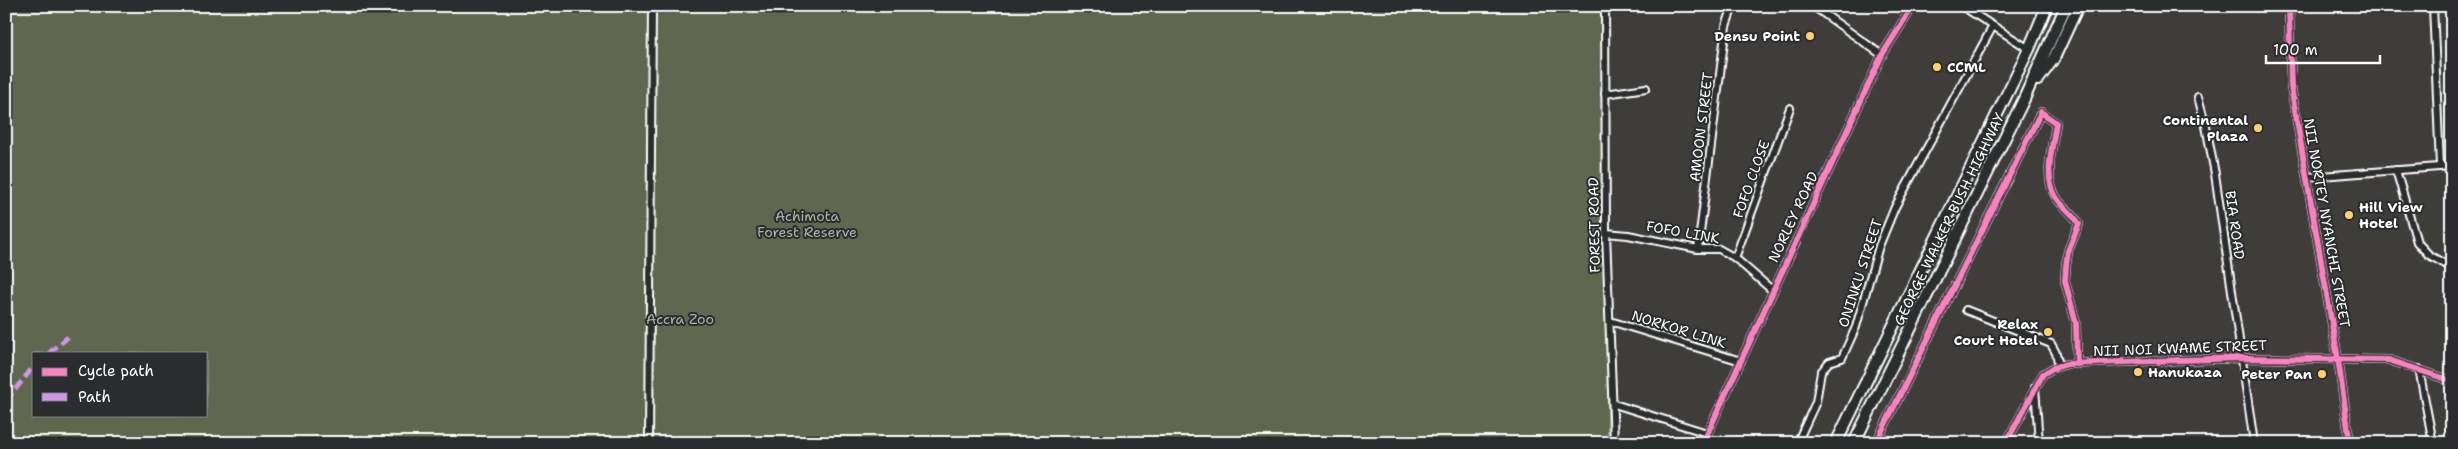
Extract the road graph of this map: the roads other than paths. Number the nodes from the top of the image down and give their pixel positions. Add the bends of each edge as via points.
1 (652, 6) edge
2 (1605, 6) edge
3 (1813, 6) edge
4 (1914, 6) edge
5 (1962, 6) edge
6 (2047, 6) edge
7 (2066, 6) edge
8 (2078, 6) edge
9 (2289, 6) edge
10 (2433, 6) edge
11 (1734, 8) edge
12 (1993, 26) junction
13 (2028, 49) junction
14 (1882, 55) junction
15 (1646, 88) dead end
16 (1605, 94) junction
17 (2198, 97) dead end
18 (2024, 99) junction
19 (1790, 108) dead end
20 (2440, 166) junction
21 (2452, 166) edge
22 (2396, 170) junction
23 (2307, 177) junction
24 (1606, 233) junction
25 (1698, 249) junction
26 (1735, 258) junction
27 (2452, 268) edge
28 (1773, 291) junction
29 (1966, 310) dead end
30 (1610, 321) junction
31 (2241, 358) junction
32 (2338, 359) junction
33 (1741, 361) junction
34 (2077, 364) junction
35 (2058, 366) junction
36 (2419, 370) junction
37 (2452, 381) edge
38 (2035, 386) junction
39 (1614, 404) junction
40 (1707, 433) junction
41 (649, 443) edge
42 (1614, 443) edge
43 (1702, 443) edge
44 (1797, 443) edge
45 (1836, 443) edge
46 (1854, 443) edge
47 (1876, 443) edge
48 (2006, 443) edge
49 (2039, 443) edge
50 (2254, 443) edge
51 (2350, 443) edge
52 (2433, 443) edge

1 - 41 street
2 - 16 street, FOREST ROAD
3 - 14 street
4 - 14 street, NORLEY ROAD
5 - 12 street
6 - 13 highway, GEORGE WALKER BUSH HIGHWAY
7 - 18 highway, GEORGE WALKER BUSH HIGHWAY
8 - 18 highway via 2054,58
9 - 23 street, NII NORTEY NYANCHI STREET via 2291,87
10 - 20 street
11 - 25 street, AMOON STREET via 1726,26
12 - 13 street
12 - 44 street, ONINKU STREET via 1895,207 1879,246 1856,327 1842,358 1829,362 1821,372 1816,402
13 - 45 highway, GEORGE WALKER BUSH HIGHWAY
14 - 28 street, NORLEY ROAD
15 - 16 street
16 - 24 street, FOREST ROAD
17 - 31 street, BIA ROAD via 2216,182
18 - 46 highway, GEORGE WALKER BUSH HIGHWAY
19 - 26 street, FOFO CLOSE
20 - 21 street
20 - 22 street
22 - 23 street
22 - 27 street via 2417,242 2429,255
23 - 32 street, NII NORTEY NYANCHI STREET
24 - 25 street, FOFO LINK
24 - 30 street, FOREST ROAD
25 - 26 street, FOFO LINK via 1719,248
26 - 28 street, FOFO LINK
28 - 33 street, NORLEY ROAD
29 - 35 street via 2051,344
30 - 33 street, NORKOR LINK
30 - 39 street, FOREST ROAD
31 - 32 street, NII NOI KWAME STREET
31 - 34 street, NII NOI KWAME STREET
31 - 50 street, BIA ROAD
32 - 36 street, NII NOI KWAME STREET via 2389,360
32 - 51 street, NII NORTEY NYANCHI STREET
33 - 40 street, NORLEY ROAD
34 - 35 street, NII NOI KWAME STREET
34 - 47 street via 2076,323 2065,281 2068,251 2079,224 2056,197 2051,184 2056,123 2041,112
35 - 38 street via 2043,374
36 - 37 street, NII NOI KWAME STREET
36 - 52 street
38 - 48 street
38 - 49 street
39 - 40 street
39 - 42 street, FOREST ROAD
40 - 43 street, NORLEY ROAD

